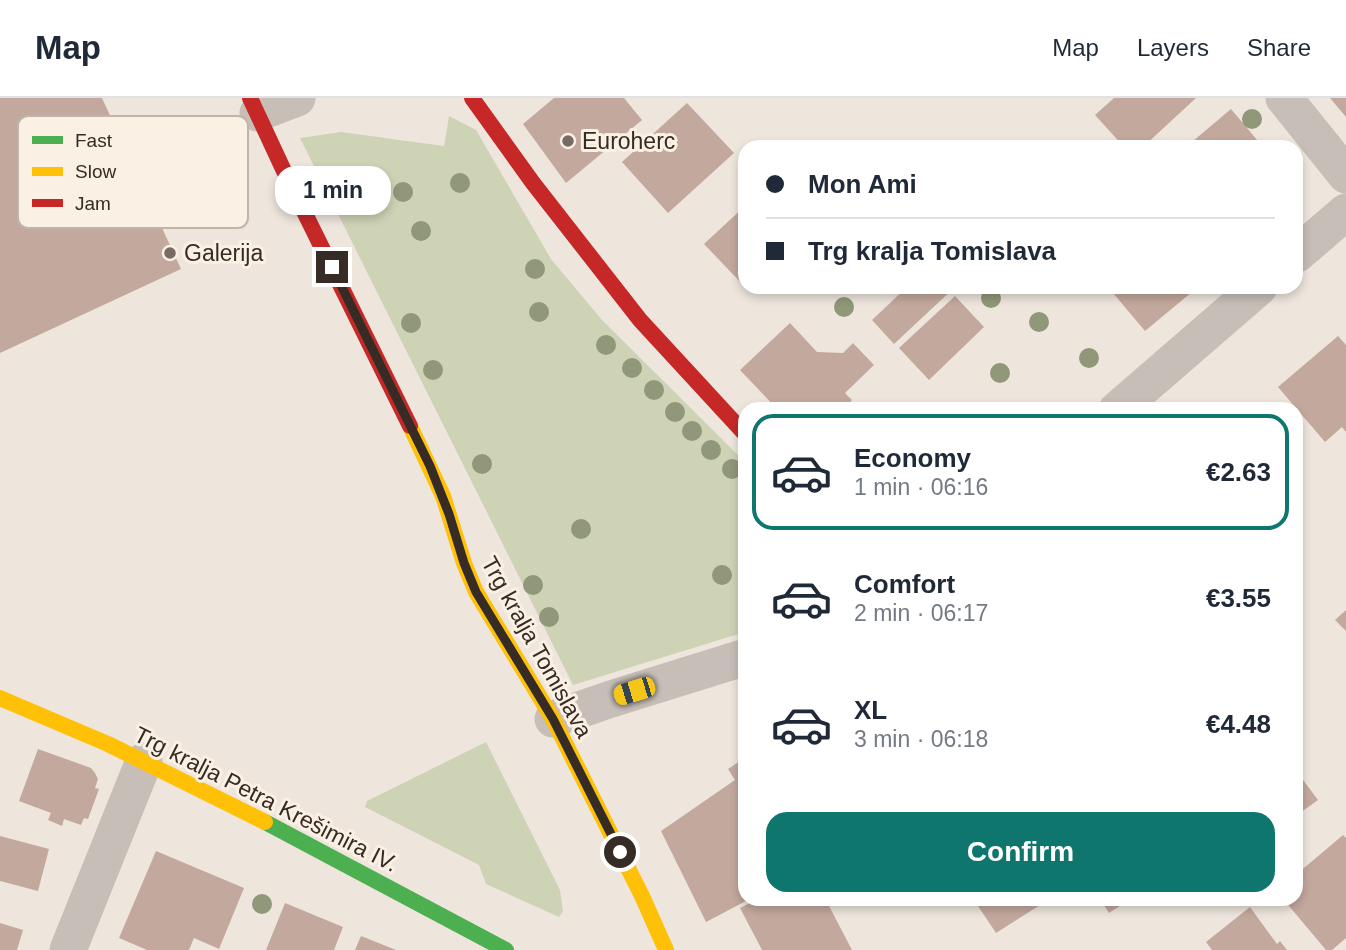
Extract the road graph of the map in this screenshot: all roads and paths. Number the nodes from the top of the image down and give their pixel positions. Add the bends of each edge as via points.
1 (297, 98) edge
2 (1284, 98) edge
3 (468, 101) edge
4 (254, 106) edge
5 (1346, 175) edge
6 (1346, 212) edge
7 (1303, 249) edge
8 (1251, 294) edge
9 (1126, 402) edge
10 (738, 426) edge
11 (738, 659) edge
12 (0, 698) edge
13 (553, 719) junction
14 (144, 761) junction
15 (650, 914) junction
16 (645, 941) dead end
17 (68, 950) edge
18 (506, 950) edge
19 (666, 950) edge

1 - 4 street
2 - 5 street
3 - 10 main road via 640,320
4 - 13 main road, Trg kralja Tomislava via 430,466 476,592
6 - 7 street
8 - 9 street
11 - 13 street
12 - 14 main road, Trg kralja Petra Krešimira IV.
13 - 15 main road, Trg kralja Tomislava
14 - 17 street
14 - 18 main road, Trg kralja Petra Krešimira IV.
15 - 16 main road
15 - 19 main road, Trg kralja Tomislava

